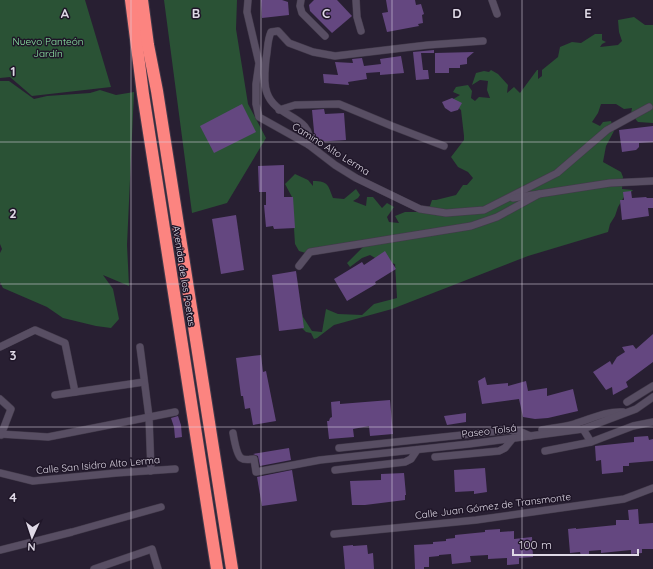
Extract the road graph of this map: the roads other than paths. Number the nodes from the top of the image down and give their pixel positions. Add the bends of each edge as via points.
1 (131, 0) edge
2 (142, 0) edge
3 (248, 0) edge
4 (301, 0) edge
5 (356, 0) edge
6 (492, 0) edge
7 (497, 14) dead end
8 (361, 31) dead end
9 (325, 36) dead end
10 (483, 41) dead end
11 (649, 107) dead end
12 (279, 110) junction
13 (308, 145) junction
14 (444, 146) dead end
15 (653, 182) edge
16 (539, 194) junction
17 (505, 199) junction
18 (299, 266) dead end
19 (0, 347) edge
20 (140, 347) dead end
21 (144, 382) junction
22 (653, 386) edge
23 (75, 392) junction
24 (55, 395) dead end
25 (653, 397) edge
26 (0, 398) edge
27 (627, 402) dead end
28 (176, 412) dead end
29 (626, 413) junction
30 (149, 417) junction
31 (3, 420) edge
32 (653, 422) edge
33 (583, 429) junction
34 (540, 430) dead end
35 (233, 433) dead end
36 (1, 435) edge
37 (530, 436) junction
38 (513, 438) junction
39 (591, 442) junction
40 (339, 448) dead end
41 (417, 450) junction
42 (546, 451) dead end
43 (435, 457) dead end
44 (175, 469) dead end
45 (335, 470) dead end
46 (151, 471) junction
47 (0, 473) edge
48 (653, 488) edge
49 (161, 507) dead end
50 (334, 534) dead end
51 (0, 550) edge
52 (232, 567) edge
53 (94, 569) edge
54 (158, 569) edge
55 (217, 569) edge

1 - 55 highway, Avenida de los Poetas
2 - 52 highway, Avenida de los Poetas
3 - 13 street, Camino Alto Lerma via 247,12 258,63 256,104 259,117
4 - 9 street via 302,13
5 - 8 street
6 - 7 street
10 - 12 street via 335,56 313,52 289,43 278,31 271,32 264,74 266,93
11 - 17 street, Camino Alto Lerma via 607,130 557,172
12 - 13 street via 304,124 309,131
12 - 14 street via 295,105 339,104
13 - 17 street, Camino Alto Lerma via 346,173 420,209 446,213 484,210
15 - 16 street via 610,183
16 - 17 street
16 - 18 street via 497,218 471,226 310,252
19 - 23 street via 35,330 65,343
20 - 21 street
21 - 23 street
21 - 30 street
22 - 27 street
23 - 24 street
25 - 29 street, Paseo Tolsá
26 - 31 street via 10,409
28 - 30 street
29 - 33 street, Paseo Tolsá
29 - 34 street via 606,413 573,424
30 - 36 street via 48,438
30 - 46 street
31 - 36 street
32 - 39 street via 633,426
33 - 37 street, Paseo Tolsá
33 - 39 street
35 - 41 street, Paseo Tolsá via 238,455 245,460 254,459 256,472 320,460
37 - 38 street, Paseo Tolsá
37 - 40 street via 510,430
38 - 41 street, Paseo Tolsá
38 - 43 street via 499,451
39 - 42 street
41 - 45 street via 411,459 405,462
44 - 46 street, Calle San Isidro Alto Lerma
46 - 47 street, Calle San Isidro Alto Lerma via 33,481
48 - 50 street, Calle Juan Gómez de Transmonte via 624,499 476,520
49 - 51 street
53 - 54 street via 152,549

